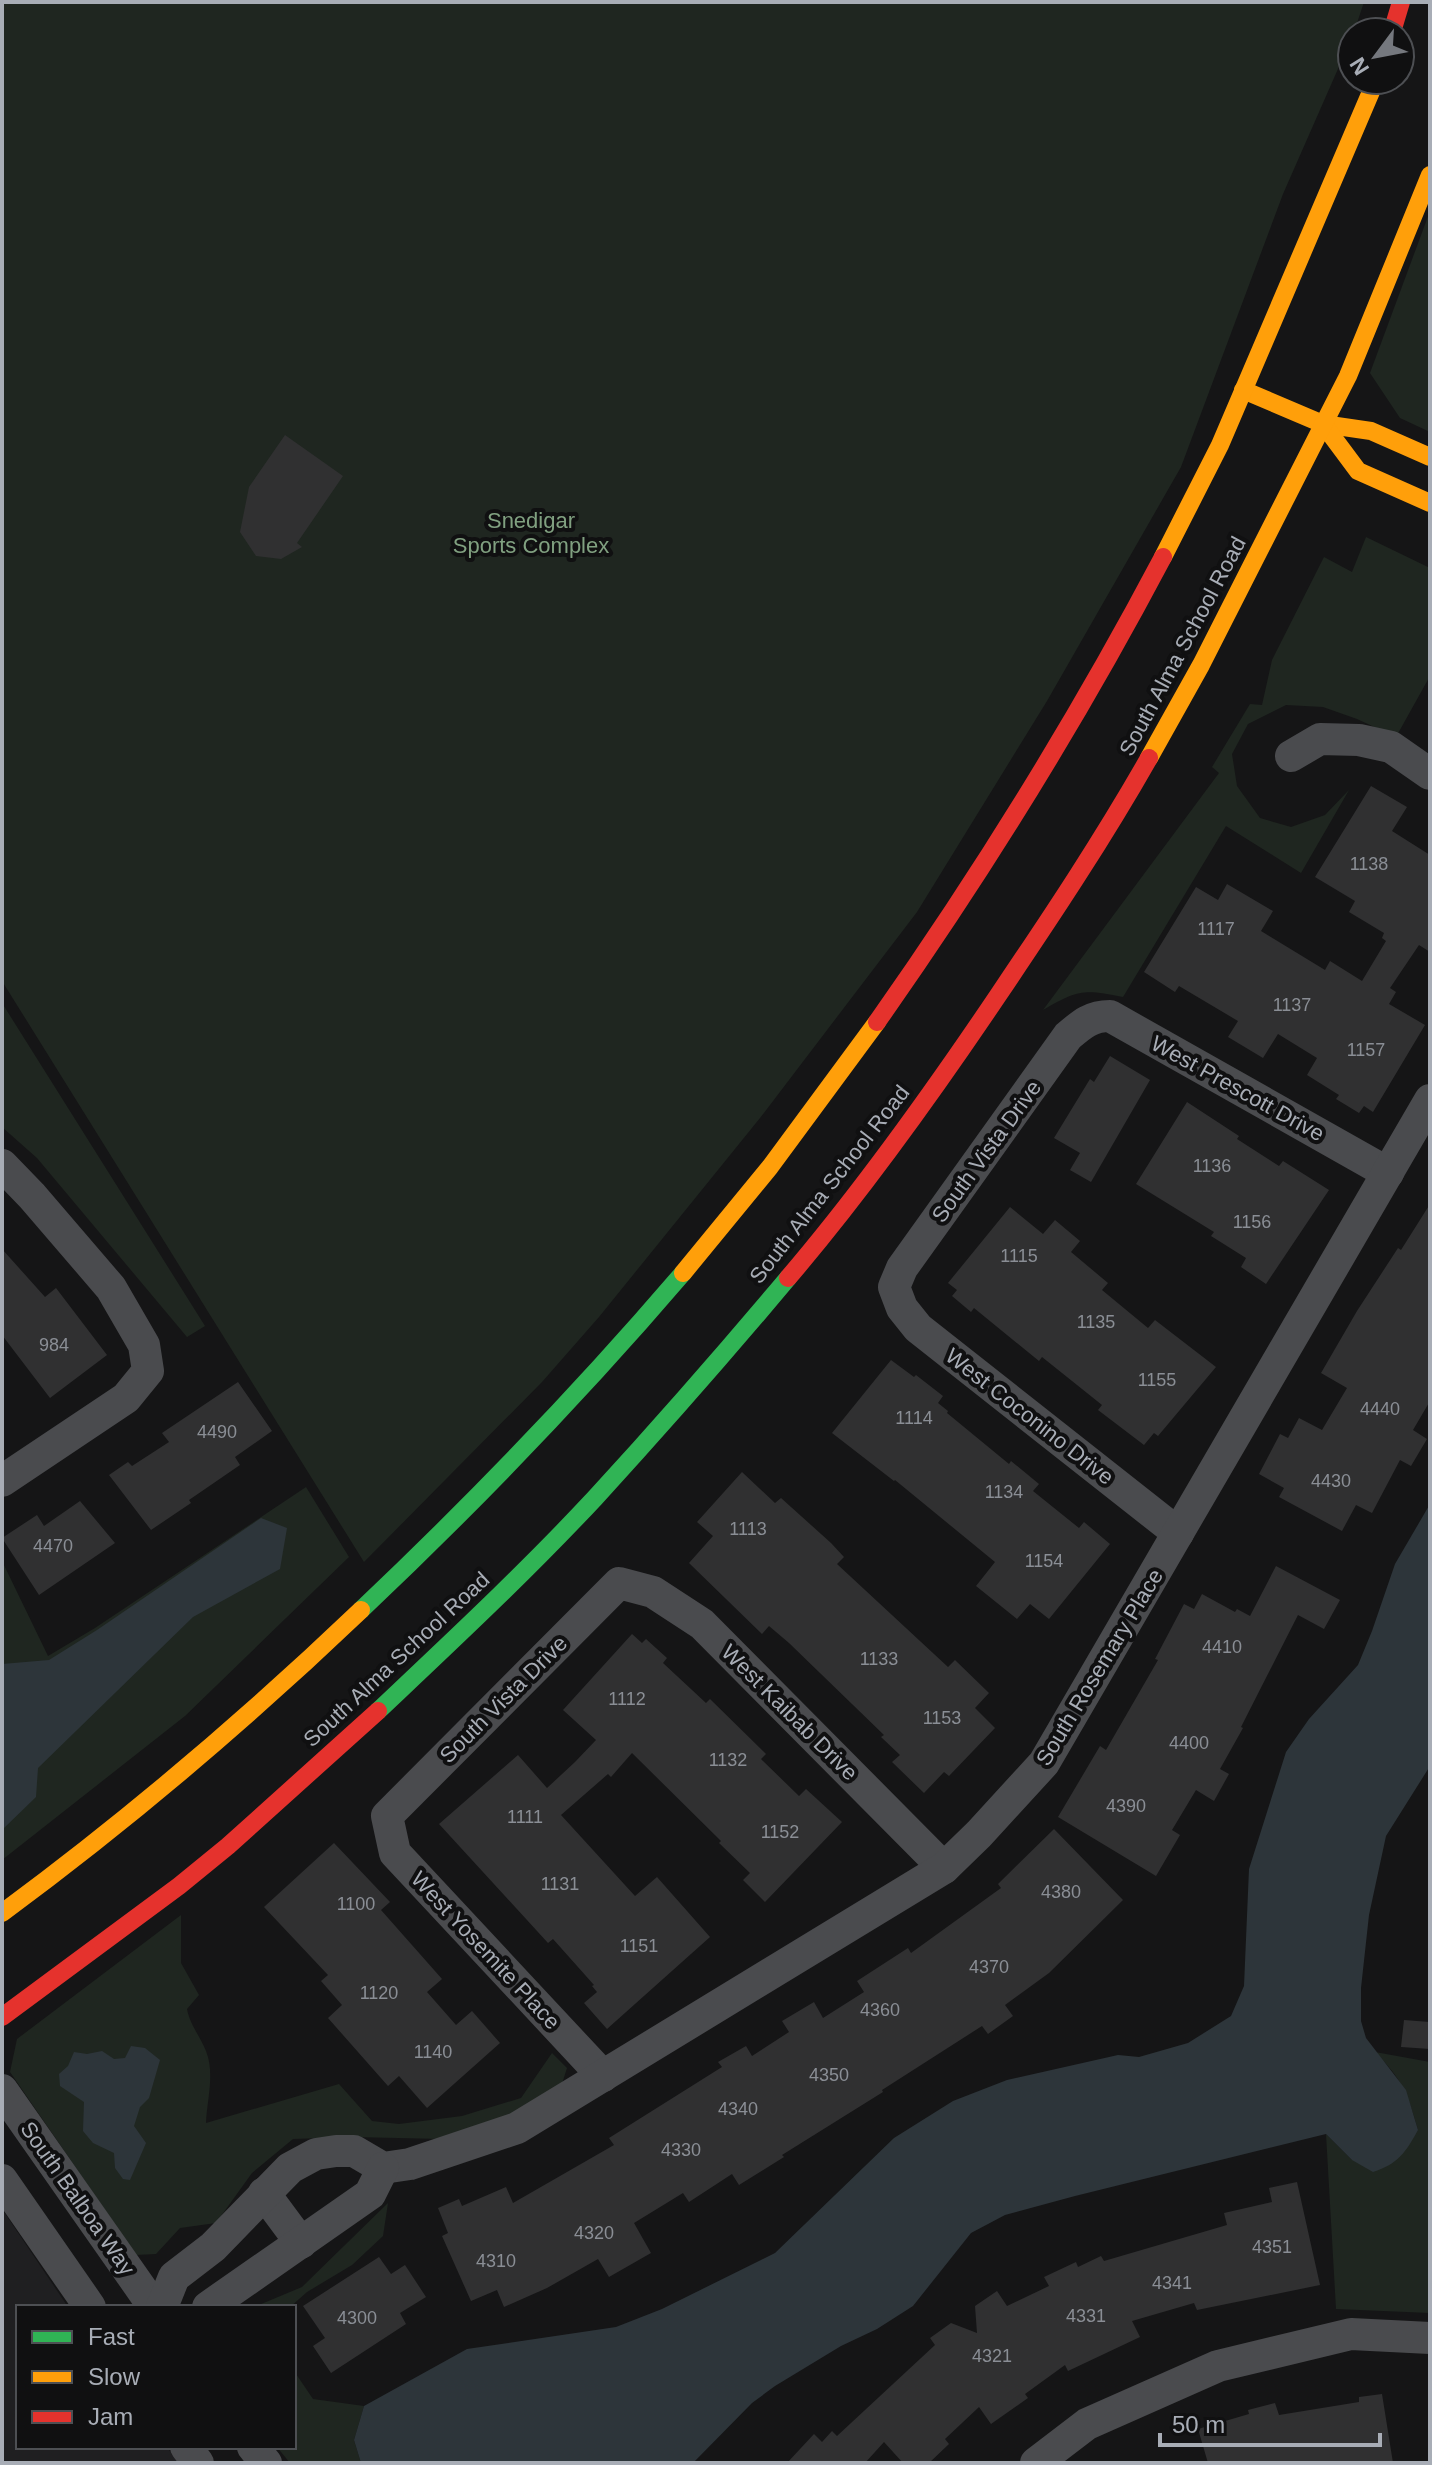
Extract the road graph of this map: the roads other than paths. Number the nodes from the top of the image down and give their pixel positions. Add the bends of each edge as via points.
1 (1369, 96) edge
2 (1430, 175) edge
3 (1243, 390) junction
4 (1323, 424) junction
5 (1430, 457) edge
6 (1430, 503) edge
7 (1291, 756) dead end
8 (1430, 774) edge
9 (1086, 1021) joint
10 (1430, 1100) edge
11 (2, 1165) edge
12 (1388, 1173) junction
13 (894, 1287) joint
14 (2, 1481) edge
15 (1178, 1533) junction
16 (619, 1583) joint
17 (387, 1816) joint
18 (944, 1868) junction
19 (2, 1913) edge
20 (2, 2017) edge
21 (603, 2076) junction
22 (2, 2090) edge
23 (383, 2168) junction
24 (2, 2180) edge
25 (264, 2193) junction
26 (301, 2243) junction
27 (89, 2305) edge
28 (153, 2305) edge
29 (163, 2305) edge
30 (211, 2305) edge
31 (1430, 2338) edge
32 (1036, 2463) edge

1 - 3 main road
2 - 4 main road, South Alma School Road via 1348,376
3 - 4 main road
3 - 19 main road via 1132,614 1010,823 892,1002 746,1196 633,1330 439,1536 175,1778
4 - 5 main road via 1371,431
4 - 6 main road via 1358,471
4 - 20 main road, South Alma School Road via 1201,665 1074,883 913,1119 802,1262 593,1500 446,1648 179,1886
7 - 8 street via 1320,739 1359,740 1391,747
9 - 12 street, West Prescott Drive via 1110,1016
9 - 13 street, South Vista Drive via 1049,1062 902,1268
10 - 12 street, South Rosemary Place
11 - 14 street via 111,1288 144,1345 148,1371 126,1398
12 - 15 street, South Rosemary Place
13 - 15 street, West Coconino Drive via 918,1328
15 - 18 street, South Rosemary Place via 1044,1763
16 - 17 street, South Vista Drive
16 - 18 street, West Kaibab Drive via 653,1592 702,1624
17 - 21 street, West Yosemite Place via 395,1853
18 - 21 street, South Rosemary Place
21 - 23 street, South Rosemary Place via 517,2128
22 - 28 street, South Balboa Way
23 - 25 street via 354,2151 316,2154 290,2168
23 - 26 street via 370,2194
24 - 27 street
25 - 26 street
25 - 29 street via 213,2247 174,2277
26 - 30 street
31 - 32 street via 1351,2334 1218,2366 1087,2424

